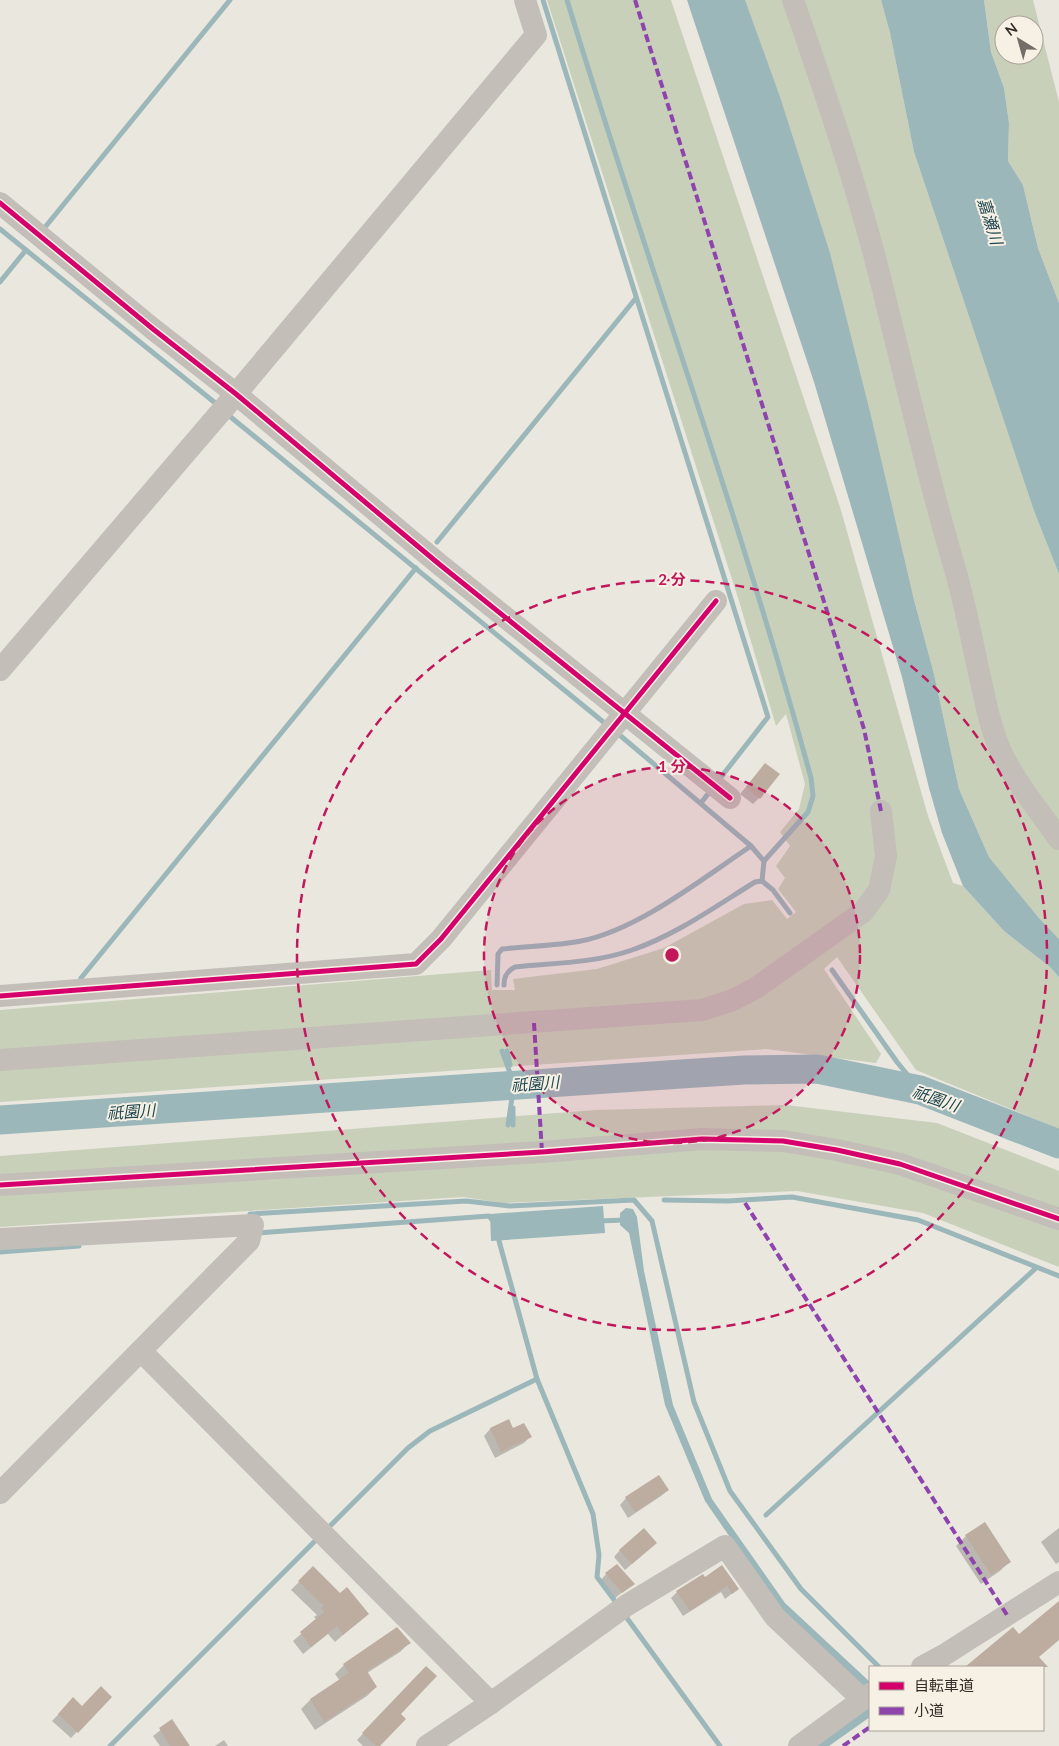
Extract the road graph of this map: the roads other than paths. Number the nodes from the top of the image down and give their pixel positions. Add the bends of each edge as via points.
1 (525, 0) edge
2 (793, 0) edge
3 (0, 203) edge
4 (236, 394) junction
5 (716, 601) dead end
6 (0, 670) edge
7 (623, 714) junction
8 (730, 798) dead end
9 (881, 811) dead end
10 (1059, 839) edge
11 (0, 996) edge
12 (0, 1060) edge
13 (0, 1186) edge
14 (1059, 1219) edge
15 (0, 1240) edge
16 (141, 1351) junction
17 (0, 1493) edge
18 (1059, 1582) edge
19 (924, 1666) edge
20 (866, 1696) edge
21 (491, 1703) junction
22 (427, 1746) edge
23 (799, 1746) edge

1 - 4 street via 536,35
2 - 10 street via 829,105 873,253 995,736 1022,786
3 - 4 street
4 - 6 street
4 - 7 street
5 - 7 street
7 - 8 street
7 - 11 street via 441,939 416,964
9 - 12 street via 886,856 879,890 863,912 756,988 702,1010
13 - 14 street via 702,1139 783,1141 900,1164
15 - 16 street via 251,1233
16 - 17 street
16 - 21 street
18 - 19 street
20 - 21 street via 775,1616 725,1546 619,1611
20 - 23 street
21 - 22 street

